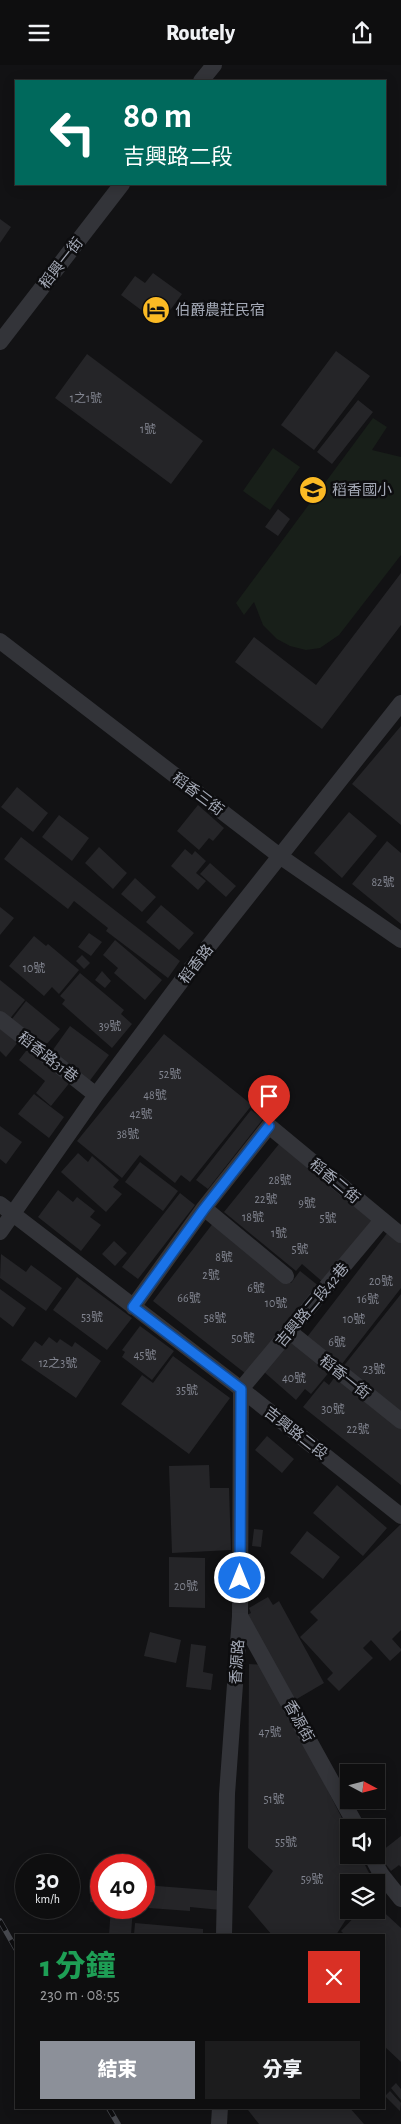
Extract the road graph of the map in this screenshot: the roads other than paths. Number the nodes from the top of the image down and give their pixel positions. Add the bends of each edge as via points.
1 (214, 65) edge
2 (202, 80) edge
3 (121, 185) edge
4 (0, 342) edge
5 (0, 641) edge
6 (401, 703) edge
7 (281, 857) junction
8 (401, 941) edge
9 (0, 1019) edge
10 (96, 1095) junction
11 (0, 1204) edge
12 (204, 1209) junction
13 (13, 1214) junction
14 (382, 1220) junction
15 (0, 1231) edge
16 (401, 1235) edge
17 (286, 1276) dead end
18 (133, 1307) junction
19 (290, 1332) junction
20 (241, 1389) junction
21 (401, 1421) edge
22 (401, 1516) edge
23 (240, 1616) junction
24 (353, 1819) edge
25 (376, 1864) edge
26 (401, 1899) edge
27 (224, 1934) edge
28 (220, 2109) edge
29 (219, 2124) edge

1 - 2 street
3 - 4 street, 稻興一街
5 - 7 street, 稻香三街
6 - 7 street, 稻香路
7 - 8 street, 稻香三街
7 - 10 street, 稻香路 via 189,971
9 - 10 street, 稻香路31巷
10 - 13 street, 稻香路
11 - 13 street, 吉興路二段
12 - 14 street, 稻香二街 via 269,1126
12 - 17 street
12 - 18 street
13 - 15 street, 稻香路
13 - 18 street, 吉興路二段
14 - 16 street, 稻香二街
14 - 19 street, 吉興路二段42巷
18 - 20 street, 吉興路二段
19 - 20 street, 吉興路二段42巷
19 - 21 street, 稻香一街
20 - 22 street, 吉興路二段
20 - 23 street, 香源路
23 - 24 street, 香源街
23 - 27 street, 香源路 via 228,1794
25 - 26 street
28 - 29 street

